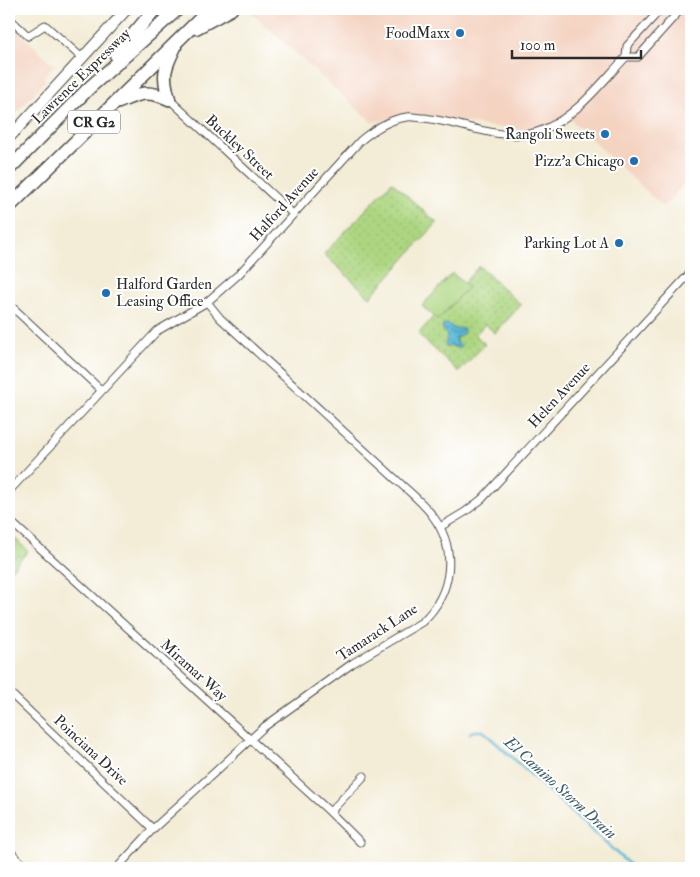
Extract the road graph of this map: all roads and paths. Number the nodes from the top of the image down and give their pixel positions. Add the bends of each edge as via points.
1 (127, 9) edge
2 (155, 9) edge
3 (178, 9) edge
4 (210, 9) edge
5 (231, 9) edge
6 (661, 9) edge
7 (681, 9) edge
8 (9, 18) edge
9 (180, 36) junction
10 (626, 57) junction
11 (82, 58) junction
12 (89, 88) junction
13 (169, 99) junction
14 (111, 105) junction
15 (9, 138) edge
16 (9, 169) edge
17 (9, 207) edge
18 (293, 214) junction
19 (691, 272) edge
20 (207, 302) junction
21 (9, 304) edge
22 (101, 390) junction
23 (9, 491) edge
24 (9, 520) edge
25 (440, 527) junction
26 (9, 692) edge
27 (250, 740) junction
28 (364, 776) dead end
29 (330, 812) junction
30 (153, 829) junction
31 (360, 842) dead end
32 (9, 850) edge
33 (26, 868) edge
34 (118, 868) edge

1 - 11 street
2 - 12 highway
3 - 12 highway, Lawrence Expressway / CR G2
4 - 9 highway, CR G2
5 - 9 highway
6 - 10 street, Halford Avenue via 626,46
7 - 10 street, Halford Avenue via 638,57
8 - 11 street via 28,36 45,25
9 - 13 highway via 164,78
9 - 14 highway, CR G2
10 - 18 street, Halford Avenue via 570,115 533,134 514,135 408,117 385,124 360,141
11 - 15 street
12 - 16 highway, Lawrence Expressway / CR G2
13 - 14 highway via 156,93 142,92
13 - 18 street, Buckley Street
14 - 17 highway, CR G2
18 - 20 street, Halford Avenue via 239,274
19 - 25 street, Helen Avenue via 482,499
20 - 22 street, Halford Avenue via 157,331
20 - 25 street, Tamarack Lane via 220,318 410,492
21 - 22 street
22 - 23 street, Halford Avenue
24 - 27 street, Miramar Way
25 - 27 street, Tamarack Lane via 449,554 448,573 431,613 422,622 349,666 264,726
26 - 30 street, Poinciana Drive
27 - 29 street, Miramar Way
27 - 30 street, Tamarack Lane
28 - 29 street
29 - 31 street, Miramar Way
30 - 34 street, Tamarack Lane
32 - 33 street

